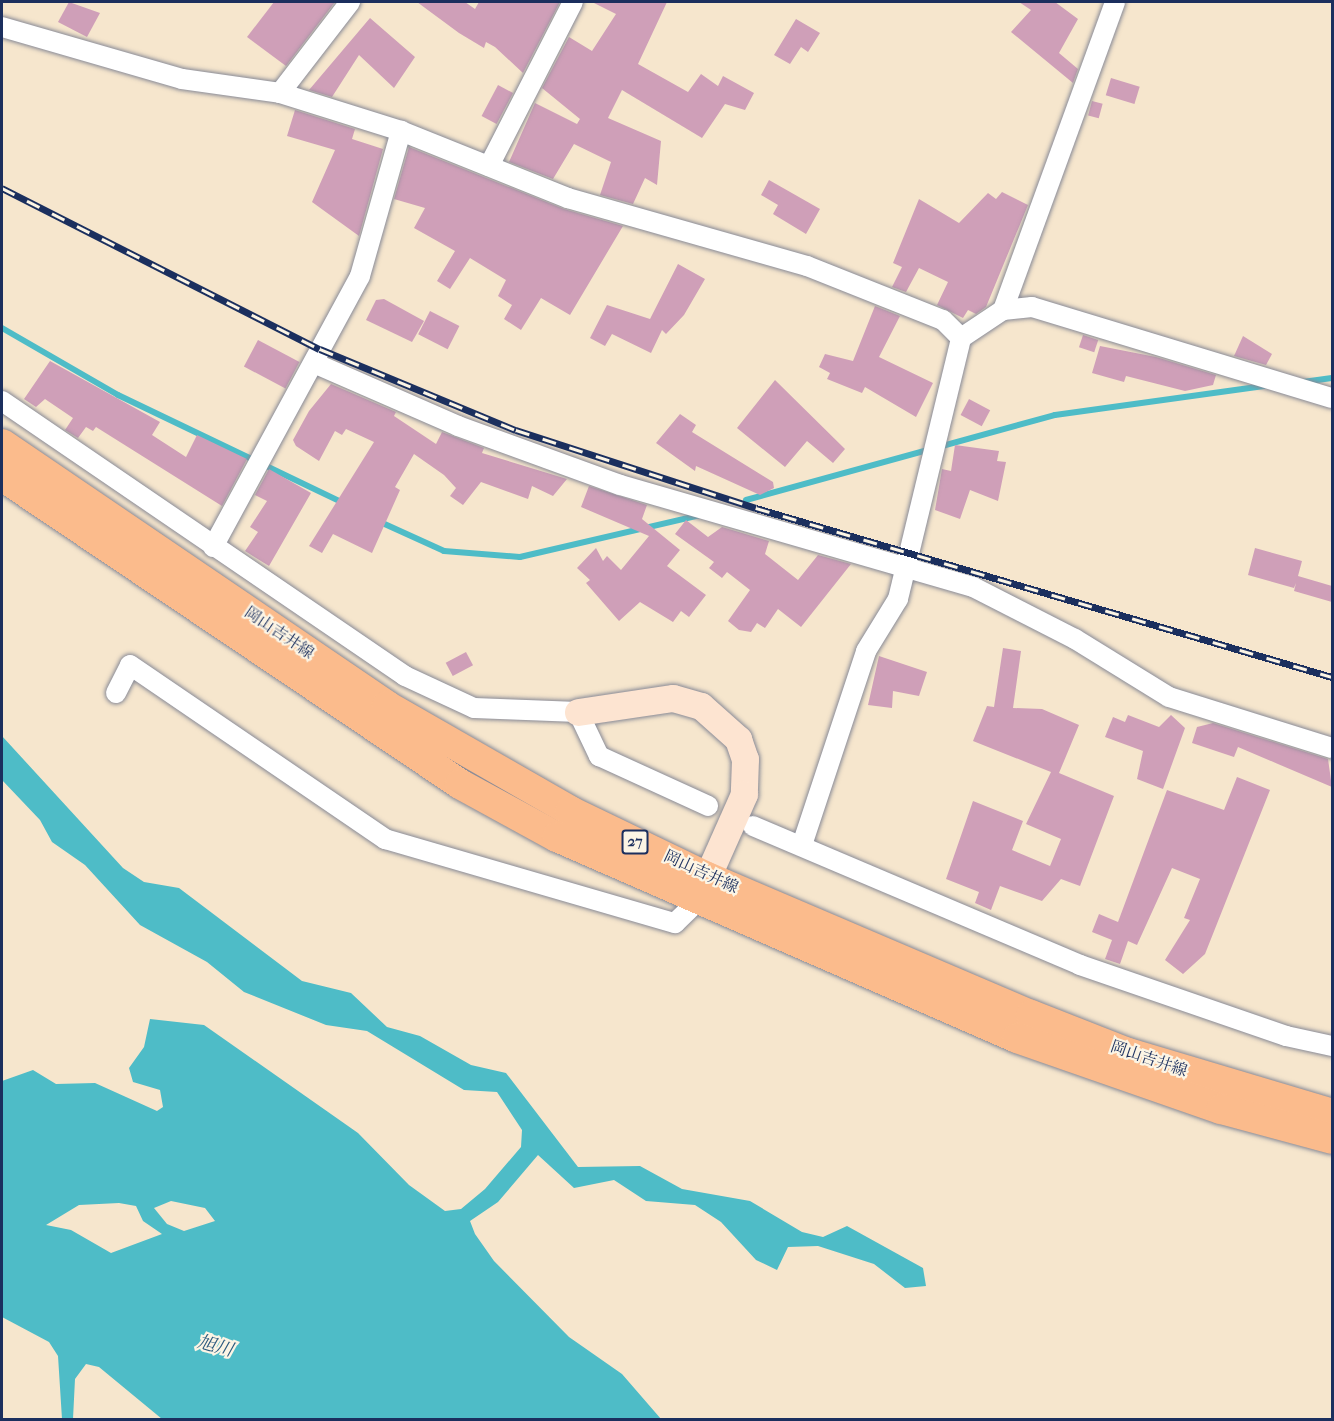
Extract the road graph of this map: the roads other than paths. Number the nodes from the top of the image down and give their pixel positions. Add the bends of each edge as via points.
1 (350, 2) edge
2 (573, 2) edge
3 (1115, 2) edge
4 (2, 27) edge
5 (280, 93) junction
6 (401, 131) junction
7 (489, 166) junction
8 (1003, 310) junction
9 (961, 338) junction
10 (314, 363) junction
11 (1332, 398) edge
12 (2, 401) edge
13 (2, 444) edge
14 (2, 476) edge
15 (213, 547) junction
16 (905, 567) junction
17 (116, 693) dead end
18 (578, 712) junction
19 (1332, 748) edge
20 (708, 806) dead end
21 (753, 826) dead end
22 (802, 845) junction
23 (702, 889) junction
24 (1332, 1046) edge
25 (1332, 1114) edge
26 (1332, 1139) edge

1 - 5 street
2 - 7 street
3 - 8 street
4 - 5 street via 182,79
5 - 6 street
6 - 7 street
6 - 10 street via 360,276
7 - 9 street via 568,198 807,266 943,320
8 - 9 street
8 - 11 street via 1032,307
9 - 16 street
10 - 15 street
10 - 16 street via 458,426 620,485
12 - 15 street
13 - 23 main road, 岡山吉井線 / 27 via 387,706
14 - 23 main road, 岡山吉井線 / 27 via 460,784
15 - 18 street via 405,676 474,708
16 - 19 street via 974,587 1075,639 1169,697
16 - 22 street via 887,622 866,651
17 - 23 street via 130,665 385,839 675,923
18 - 20 street via 599,756
18 - 23 street via 673,698 700,706 738,739 745,759 744,794
21 - 22 street
22 - 24 street via 1080,965 1286,1036
23 - 25 main road, 岡山吉井線 / 27 via 1128,1053
23 - 26 main road, 岡山吉井線 / 27 via 1017,1038 1221,1110

